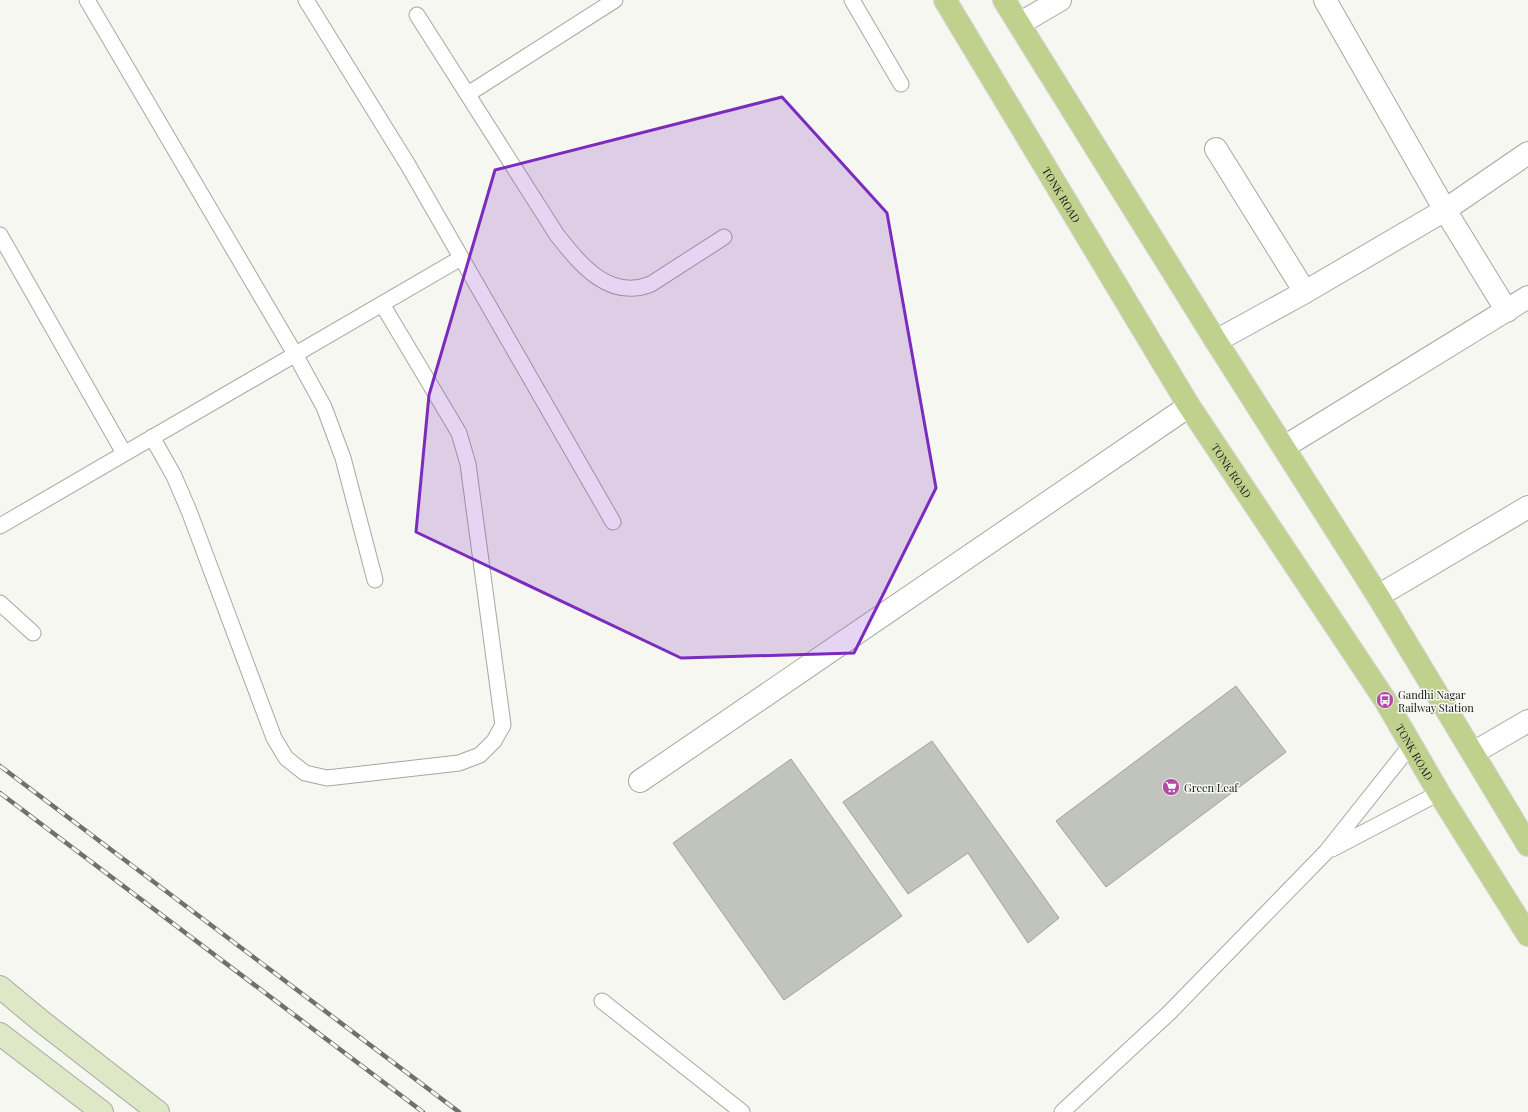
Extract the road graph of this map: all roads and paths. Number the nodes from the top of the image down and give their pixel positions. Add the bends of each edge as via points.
1 (87, 0) edge
2 (306, 0) edge
3 (615, 0) edge
4 (852, 0) edge
5 (946, 0) edge
6 (1004, 0) edge
7 (1060, 0) edge
8 (1325, 0) edge
9 (417, 15) dead end
10 (1019, 24) junction
11 (901, 84) dead end
12 (468, 94) junction
13 (1216, 149) dead end
14 (1528, 153) edge
15 (1446, 210) junction
16 (0, 235) edge
17 (724, 237) dead end
18 (461, 258) junction
19 (1305, 292) junction
20 (1528, 297) edge
21 (382, 304) junction
22 (1507, 311) junction
23 (1216, 341) junction
24 (295, 354) junction
25 (1189, 406) junction
26 (152, 437) junction
27 (1284, 447) junction
28 (124, 454) junction
29 (1528, 507) edge
30 (613, 522) dead end
31 (0, 526) edge
32 (375, 580) dead end
33 (1378, 596) junction
34 (0, 603) edge
35 (33, 633) dead end
36 (1528, 721) edge
37 (1411, 745) junction
38 (1473, 753) junction
39 (640, 781) dead end
40 (1439, 793) junction
41 (1528, 845) edge
42 (1326, 852) junction
43 (1528, 934) edge
44 (0, 987) edge
45 (602, 1001) dead end
46 (0, 1034) edge
47 (89, 1108) edge
48 (158, 1112) edge
49 (742, 1112) edge
50 (1062, 1112) edge

1 - 24 lane
2 - 18 lane via 408,164
3 - 12 lane
4 - 11 lane
5 - 25 main road, TONK ROAD
6 - 10 main road
7 - 10 street
8 - 15 street
9 - 12 lane
10 - 23 main road
12 - 17 lane via 557,235 576,260 598,278 619,288 641,288
13 - 19 street
14 - 15 street
15 - 19 street
15 - 22 street
16 - 28 lane
18 - 21 lane
18 - 30 lane
19 - 23 street
20 - 22 street
21 - 24 lane
21 - 26 lane via 459,433 468,464 503,725 494,741 480,755 459,763 327,778 305,773 286,758 274,738 186,504
22 - 27 street
23 - 27 main road
24 - 26 lane
24 - 32 lane via 324,407 343,458
25 - 37 main road, TONK ROAD via 1385,700
25 - 39 street
26 - 28 lane
27 - 33 main road
28 - 31 lane
29 - 33 street
33 - 38 main road
34 - 35 lane
36 - 38 street
37 - 40 main road, TONK ROAD
37 - 42 lane
38 - 41 main road
40 - 42 lane
40 - 43 main road, TONK ROAD
42 - 50 lane via 1169,1013
44 - 48 street
45 - 49 lane
46 - 47 street

